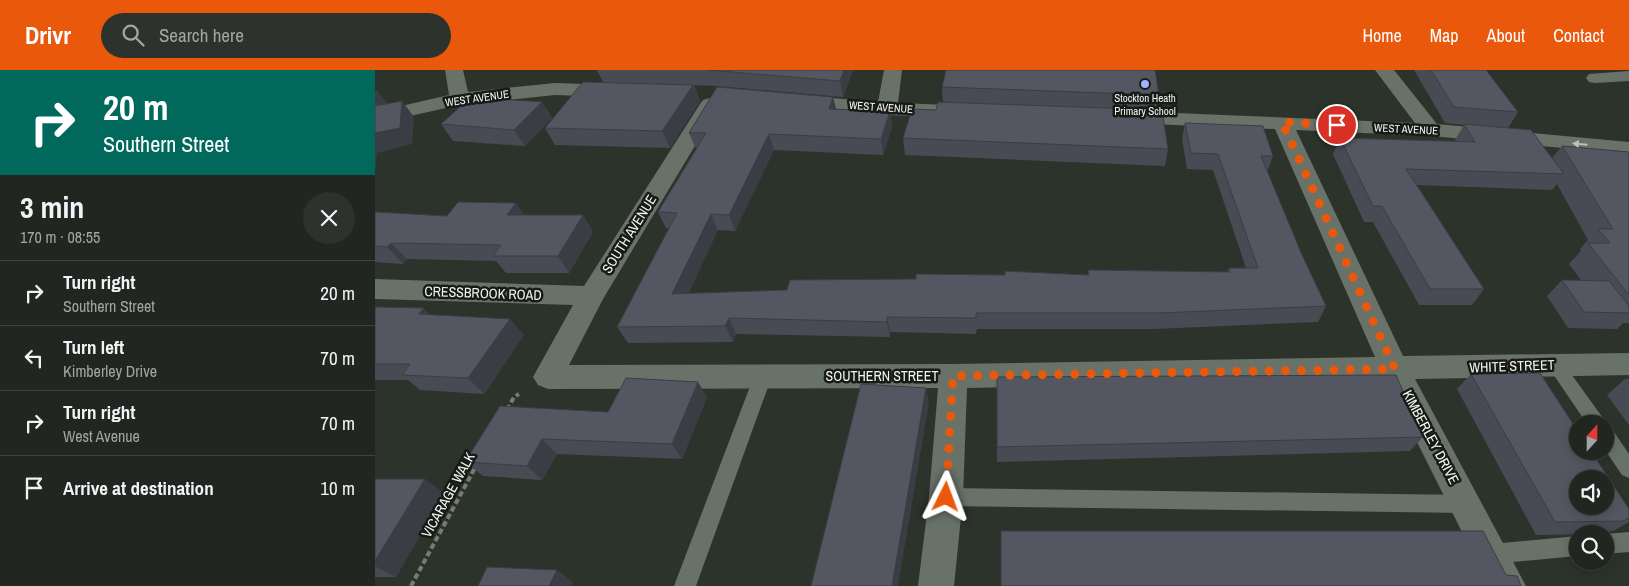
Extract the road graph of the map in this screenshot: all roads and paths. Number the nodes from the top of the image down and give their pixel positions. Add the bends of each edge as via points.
1 (454, 70) edge
2 (893, 70) edge
3 (1384, 70) edge
4 (1629, 76) edge
5 (1595, 78) dead end
6 (630, 91) edge
7 (712, 94) edge
8 (459, 99) junction
9 (783, 100) edge
10 (887, 109) junction
11 (966, 111) edge
12 (1104, 116) edge
13 (375, 118) edge
14 (1282, 122) junction
15 (1431, 130) junction
16 (1629, 148) edge
17 (375, 289) edge
18 (591, 296) junction
19 (1629, 364) edge
20 (1555, 365) junction
21 (1395, 369) junction
22 (763, 376) junction
23 (953, 376) junction
24 (548, 377) junction
25 (505, 414) edge
26 (1591, 415) edge
27 (1614, 448) edge
28 (482, 457) edge
29 (1629, 469) edge
30 (946, 497) junction
31 (1466, 504) junction
32 (1629, 542) edge
33 (1614, 543) edge
34 (1569, 547) edge
35 (1491, 554) junction
36 (411, 586) edge
37 (685, 586) edge
38 (936, 586) edge
39 (1508, 586) edge

1 - 8 street
2 - 10 street
3 - 15 street
4 - 5 street
6 - 8 street, WEST AVENUE via 555,89
7 - 18 street, SOUTH AVENUE
8 - 13 street, WEST AVENUE
9 - 10 street, WEST AVENUE
10 - 11 street, WEST AVENUE
12 - 14 street, WEST AVENUE
14 - 15 street, WEST AVENUE
14 - 21 street, KIMBERLEY DRIVE
16 -> 15 street, WEST AVENUE
17 - 18 street, CRESSBROOK ROAD
18 - 24 street, SOUTH AVENUE
19 - 20 street, WHITE STREET
20 - 21 street, WHITE STREET
20 - 26 lane
21 - 23 street, SOUTHERN STREET
21 - 31 street, KIMBERLEY DRIVE
22 - 23 street, SOUTHERN STREET
22 - 24 street, SOUTHERN STREET
22 - 37 lane
23 - 30 street
24 - 25 path via 515,397
27 - 29 lane
28 - 36 path, VICARAGE WALK
30 - 31 lane
30 - 38 street
31 - 35 street, KIMBERLEY DRIVE
32 - 33 lane
34 - 35 lane
35 - 39 street, KIMBERLEY DRIVE

